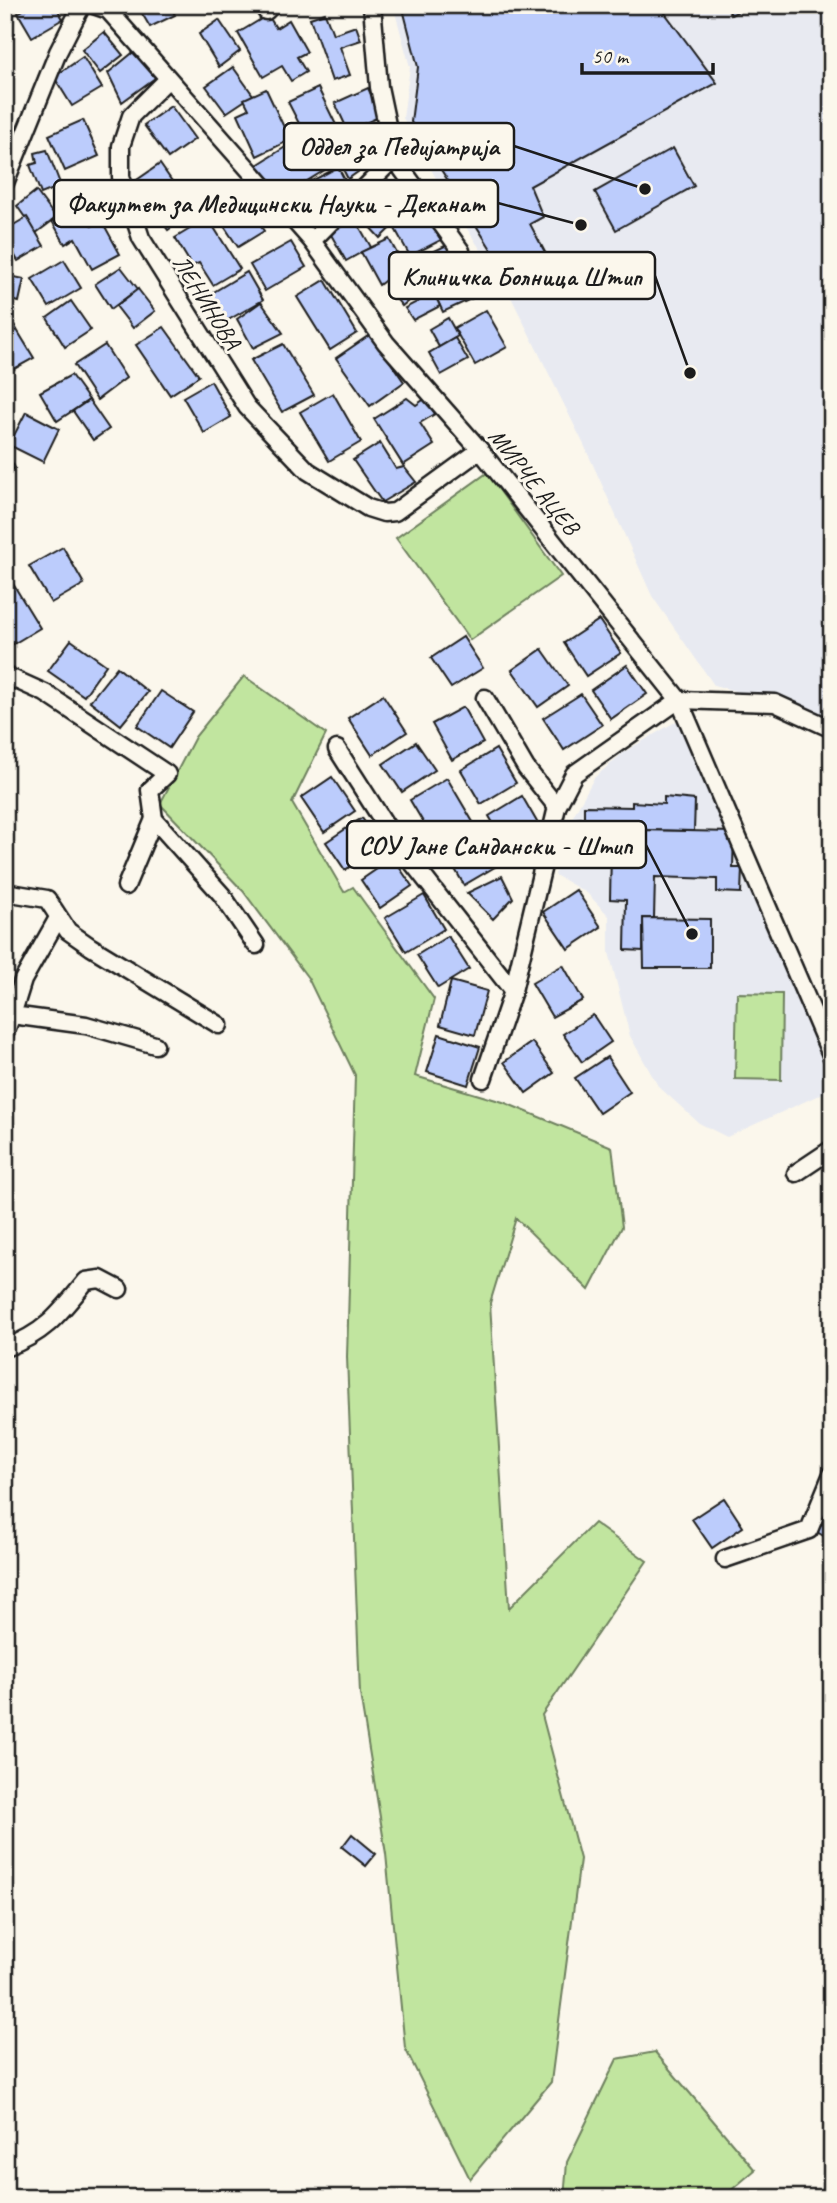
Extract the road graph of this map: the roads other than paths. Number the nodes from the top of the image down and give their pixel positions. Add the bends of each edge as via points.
1 (82, 5) edge
2 (94, 5) edge
3 (372, 5) edge
4 (168, 79) junction
5 (394, 158) junction
6 (5, 183) edge
7 (312, 241) junction
8 (461, 251) dead end
9 (480, 450) junction
10 (5, 675) edge
11 (485, 698) dead end
12 (679, 700) junction
13 (832, 729) edge
14 (337, 749) dead end
15 (557, 807) junction
16 (154, 819) junction
17 (126, 887) dead end
18 (5, 892) edge
19 (58, 918) junction
20 (256, 945) dead end
21 (513, 991) junction
22 (12, 1015) junction
23 (219, 1025) dead end
24 (5, 1034) edge
25 (155, 1045) dead end
26 (832, 1057) edge
27 (483, 1079) dead end
28 (832, 1149) edge
29 (796, 1173) dead end
30 (119, 1289) dead end
31 (5, 1348) edge
32 (832, 1474) edge
33 (725, 1559) dead end

1 - 6 street
2 - 4 street, МИРЧЕ АЦЕВ via 108,10
3 - 5 street via 379,87
4 - 7 street, МИРЧЕ АЦЕВ
4 - 9 street, ЛЕНИНОВА via 131,116 121,146 121,177 141,238 247,407 309,471 384,513 395,512
5 - 7 street
5 - 8 street
7 - 9 street, МИРЧЕ АЦЕВ via 386,343
9 - 12 street, МИРЧЕ АЦЕВ
10 - 16 street via 45,693 167,774 149,790
11 - 15 street via 526,768
12 - 13 street via 775,703
12 - 15 street via 574,774
12 - 26 street, МИРЧЕ АЦЕВ
14 - 21 street via 397,843
15 - 21 street
16 - 17 street
16 - 20 street via 222,895
18 - 19 street via 47,899
19 - 22 street via 23,980
19 - 23 street via 91,947
21 - 27 street
22 - 24 street
22 - 25 street via 86,1025
28 - 29 street
30 - 31 street via 100,1279 86,1281 49,1326
32 - 33 street via 809,1530

